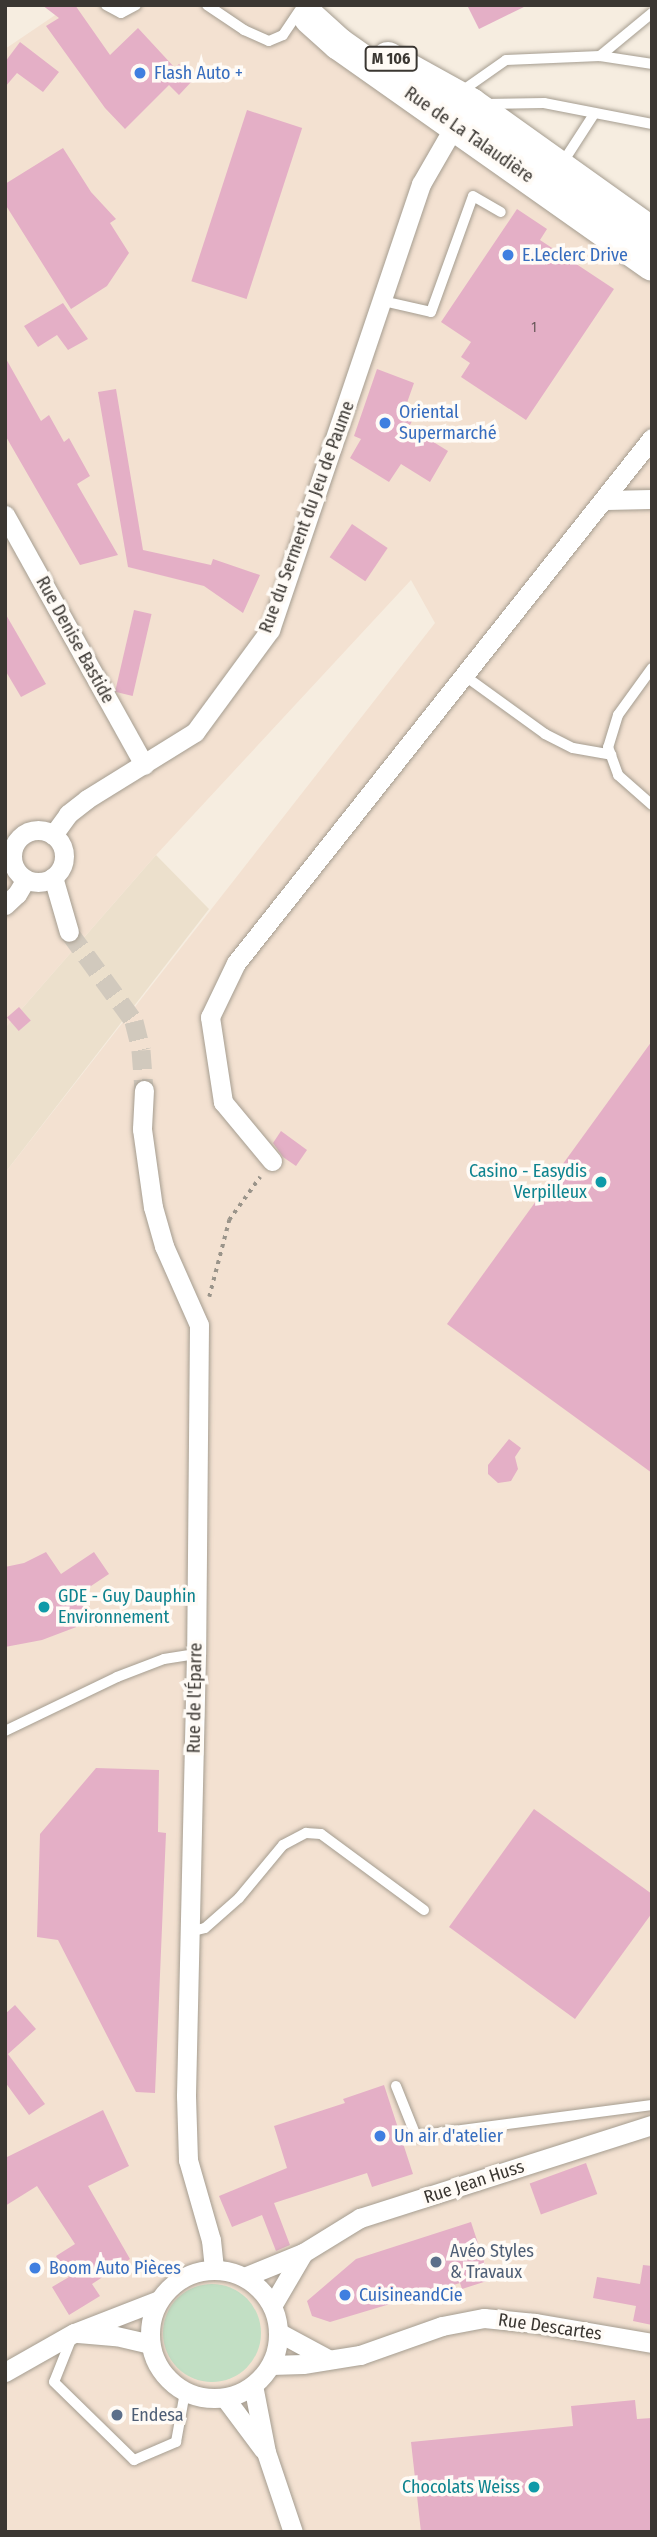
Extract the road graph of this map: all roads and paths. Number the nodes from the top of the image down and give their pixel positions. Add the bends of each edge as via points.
1 (106, 5) edge
2 (136, 5) edge
3 (206, 5) edge
4 (300, 10) dead end
5 (652, 13) edge
6 (600, 56) junction
7 (652, 64) edge
8 (460, 108) junction
9 (594, 114) junction
10 (652, 124) edge
11 (561, 166) junction
12 (501, 212) dead end
13 (652, 233) edge
14 (652, 265) edge
15 (383, 301) junction
16 (652, 438) edge
17 (652, 499) edge
18 (605, 500) junction
19 (5, 516) edge
20 (652, 668) edge
21 (465, 676) junction
22 (611, 755) junction
23 (144, 765) junction
24 (652, 805) edge
25 (54, 835) junction
26 (10, 846) edge
27 (53, 877) junction
28 (26, 879) junction
29 (5, 905) edge
30 (69, 932) tunnel mouth
31 (144, 1090) tunnel mouth
32 (272, 1161) joint
33 (199, 1325) junction
34 (196, 1654) junction
35 (5, 1731) edge
36 (424, 1910) dead end
37 (189, 1932) junction
38 (396, 2086) dead end
39 (652, 2105) edge
40 (652, 2125) edge
41 (303, 2253) junction
42 (214, 2270) junction
43 (244, 2277) junction
44 (159, 2300) junction
45 (272, 2306) junction
46 (278, 2332) junction
47 (74, 2333) junction
48 (652, 2343) edge
49 (150, 2344) junction
50 (328, 2359) junction
51 (271, 2365) junction
52 (5, 2372) edge
53 (253, 2385) junction
54 (185, 2392) junction
55 (225, 2398) junction
56 (265, 2452) junction
57 (293, 2532) edge

1 - 2 lane via 121,13
3 - 4 lane via 269,41 283,35
5 - 6 lane
6 - 7 lane
6 - 8 lane via 506,60
8 - 9 lane via 544,103
8 - 11 main road, Rue de La Talaudière
8 - 14 main road, Rue de La Talaudière via 515,166
8 - 15 street, Rue du Serment du Jeu de Paume via 421,184
9 - 10 lane
9 - 11 lane
11 - 13 main road, Rue de La Talaudière
12 - 15 lane via 473,196 431,312
15 - 23 street, Rue du Serment du Jeu de Paume via 270,630 195,732
16 - 18 street
17 - 18 street
18 - 21 street
19 - 23 street, Rue Denise Bastide
20 - 22 lane via 618,715 608,747
21 - 22 lane via 545,734 573,748
21 - 32 street via 236,963 211,1017 223,1102
22 - 24 lane via 618,775
23 - 25 street, Rue du Serment du Jeu de Paume via 87,799 68,814
25 - 26 street via 31,831
25 - 27 street via 64,856
26 - 28 street via 16,868
27 - 28 street via 40,882
27 - 30 street
28 - 29 street
31 - 33 street, Rue de l'Éparre via 142,1129 153,1207 164,1246
32 - 33 path via 229,1220
33 - 34 street, Rue de l'Éparre
34 - 35 lane via 164,1659
34 - 37 street, Rue de l'Éparre
36 - 37 lane via 321,1835 306,1833 284,1845 239,1898 205,1928
37 - 42 street, Rue de l'Éparre via 188,2160 211,2240
38 - 39 lane via 416,2136
40 - 41 street, Rue Jean Huss via 360,2218
41 - 43 street, Rue Jean Huss
41 - 45 street, Rue Jean Huss
42 - 43 street
42 - 44 street via 192,2273 173,2284
43 - 45 street
44 - 47 street
44 - 49 street
45 - 46 street
46 - 50 street
46 - 51 street
47 - 49 street
47 - 52 street
47 - 54 lane via 54,2382 134,2460 176,2442
48 - 50 street, Rue Descartes via 484,2318 442,2326 360,2355
49 - 54 street via 163,2372
50 - 51 street, Rue Descartes
51 - 53 street
53 - 55 street
53 - 56 street
54 - 55 street
55 - 56 street
56 - 57 street

